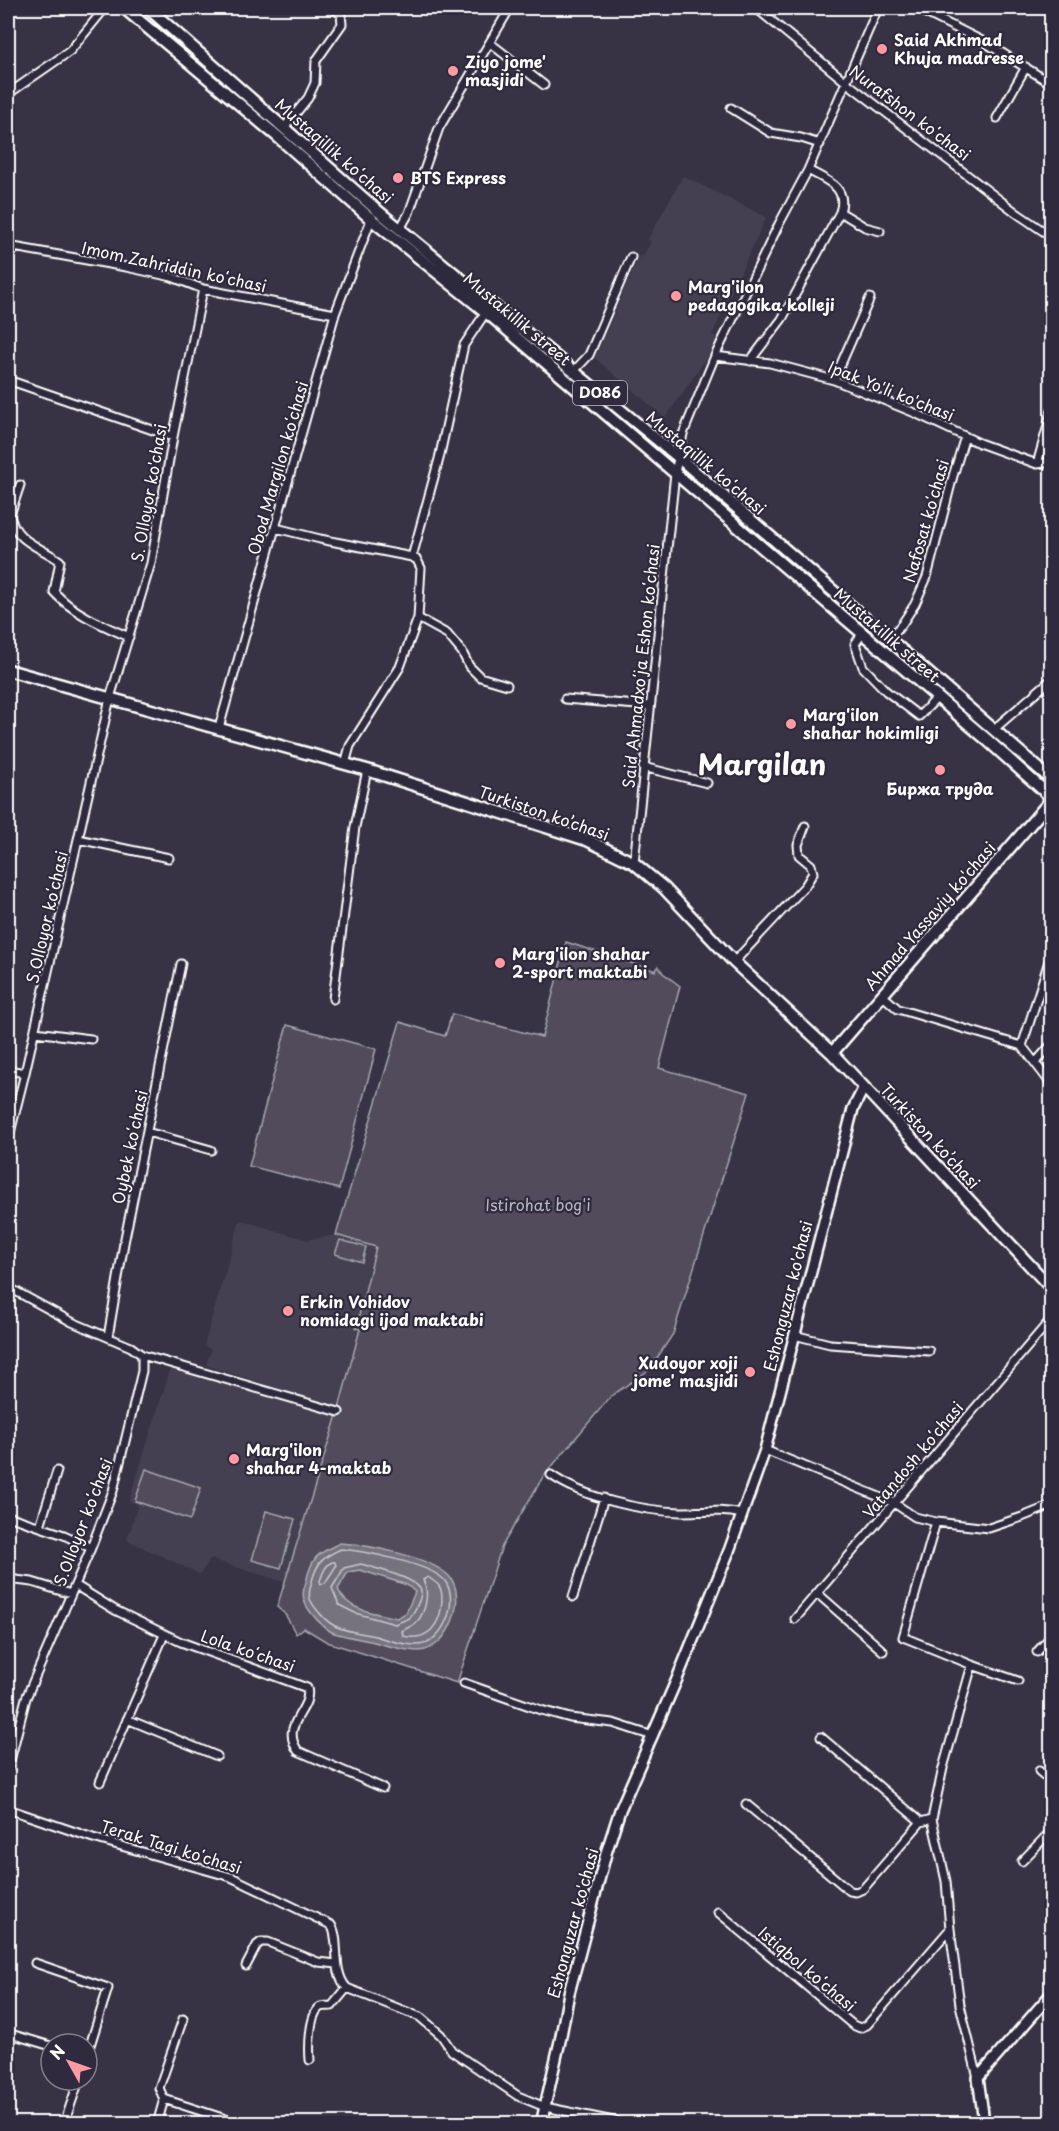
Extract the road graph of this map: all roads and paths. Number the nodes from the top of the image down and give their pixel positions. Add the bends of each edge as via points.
1 (105, 8) edge
2 (124, 8) edge
3 (148, 8) edge
4 (332, 8) edge
5 (510, 8) edge
6 (756, 8) edge
7 (878, 8) edge
8 (916, 8) edge
9 (490, 43) junction
10 (1026, 67) junction
11 (846, 82) junction
12 (1052, 84) edge
13 (544, 85) dead end
14 (8, 94) edge
15 (730, 108) dead end
16 (997, 118) dead end
17 (284, 128) junction
18 (820, 144) junction
19 (808, 170) junction
20 (840, 212) junction
21 (374, 215) junction
22 (400, 229) junction
23 (880, 231) dead end
24 (1052, 237) edge
25 (10, 246) edge
26 (631, 257) dead end
27 (8, 261) edge
28 (203, 289) junction
29 (870, 298) dead end
30 (486, 312) junction
31 (335, 314) junction
32 (715, 356) junction
33 (750, 361) junction
34 (574, 371) junction
35 (8, 380) edge
36 (834, 380) junction
37 (1052, 411) edge
38 (965, 436) junction
39 (173, 437) junction
40 (678, 457) junction
41 (1052, 462) edge
42 (1037, 464) junction
43 (675, 473) junction
44 (20, 486) dead end
45 (276, 528) junction
46 (412, 556) junction
47 (418, 618) junction
48 (862, 633) junction
49 (129, 637) junction
50 (888, 640) junction
51 (8, 670) edge
52 (1052, 679) edge
53 (507, 686) dead end
54 (110, 698) junction
55 (938, 698) junction
56 (565, 699) dead end
57 (650, 706) junction
58 (219, 728) junction
59 (993, 730) junction
60 (345, 764) junction
61 (643, 767) junction
62 (367, 770) junction
63 (1052, 780) edge
64 (707, 783) dead end
65 (1052, 798) edge
66 (805, 826) dead end
67 (78, 839) junction
68 (169, 858) dead end
69 (634, 863) junction
70 (1049, 961) dead end
71 (734, 963) junction
72 (181, 964) dead end
73 (882, 995) junction
74 (333, 999) dead end
75 (35, 1032) junction
76 (91, 1039) dead end
77 (1052, 1044) edge
78 (1022, 1046) junction
79 (832, 1053) junction
80 (1035, 1063) junction
81 (8, 1070) edge
82 (25, 1073) junction
83 (1052, 1085) edge
84 (864, 1087) junction
85 (147, 1132) junction
86 (8, 1141) edge
87 (211, 1150) dead end
88 (8, 1287) edge
89 (1052, 1289) edge
90 (1052, 1318) edge
91 (794, 1335) junction
92 (108, 1337) junction
93 (929, 1351) dead end
94 (142, 1355) junction
95 (339, 1412) dead end
96 (765, 1450) junction
97 (57, 1471) dead end
98 (551, 1475) dead end
99 (604, 1498) junction
100 (894, 1503) junction
101 (1052, 1505) edge
102 (742, 1514) junction
103 (8, 1516) edge
104 (936, 1522) junction
105 (40, 1526) junction
106 (91, 1548) junction
107 (8, 1579) edge
108 (75, 1585) junction
109 (817, 1593) junction
110 (71, 1594) junction
111 (573, 1597) dead end
112 (795, 1619) dead end
113 (164, 1635) junction
114 (1052, 1635) edge
115 (883, 1651) dead end
116 (1037, 1652) dead end
117 (972, 1665) junction
118 (1018, 1681) dead end
119 (464, 1683) dead end
120 (127, 1719) junction
121 (653, 1736) junction
122 (821, 1737) dead end
123 (217, 1756) dead end
124 (9, 1760) edge
125 (8, 1769) edge
126 (1039, 1771) dead end
127 (100, 1782) dead end
128 (1052, 1782) edge
129 (382, 1788) dead end
130 (746, 1804) dead end
131 (8, 1809) edge
132 (932, 1819) junction
133 (921, 1822) junction
134 (1052, 1830) edge
135 (1023, 1862) dead end
136 (718, 1912) dead end
137 (950, 1929) junction
138 (34, 1963) dead end
139 (338, 1964) junction
140 (246, 1966) dead end
141 (347, 1988) junction
142 (1052, 1993) edge
143 (183, 2019) dead end
144 (94, 2032) edge
145 (14, 2035) dead end
146 (39, 2042) edge
147 (310, 2060) dead end
148 (978, 2078) junction
149 (75, 2092) edge
150 (164, 2099) junction
151 (545, 2107) junction
152 (64, 2124) edge
153 (157, 2124) edge
154 (241, 2124) edge
155 (542, 2124) edge
156 (628, 2124) edge
157 (981, 2124) edge

1 - 14 street via 70,51
2 - 21 main road, Mustakillik street / D086
3 - 17 main road, Mustaqillik koʻchasi / D086
4 - 17 street via 341,14 342,24 316,61 315,83 308,98
5 - 9 street
6 - 11 street, Nurafshon koʻchasi
7 - 11 street, Said Ahmadxoʻja Eshon koʻchasi
8 - 10 street
9 - 13 street
9 - 22 street via 439,128
10 - 12 street
10 - 16 street
11 - 18 street, Said Ahmadxoʻja Eshon koʻchasi
11 - 24 street, Nurafshon koʻchasi
15 - 18 street via 771,134
17 - 21 main road, Mustaqillik koʻchasi / D086
18 - 19 street, Said Ahmadxoʻja Eshon koʻchasi
19 - 20 street via 830,182 843,196
19 - 32 street, Said Ahmadxoʻja Eshon koʻchasi
20 - 23 street
20 - 33 street via 782,320
21 - 22 main road, Mustaqillik koʻchasi / D086
21 - 30 main road, Mustakillik street / D086
21 - 31 street, Obod Margilon koʻchasi
22 - 34 main road, Mustaqillik koʻchasi / D086
25 - 27 street
25 - 28 street, Imom Zahriddin koʻchasi via 172,277
26 - 34 street via 589,355
28 - 31 street, Imom Zahriddin koʻchasi
28 - 39 street, S. Olloyor ko'chasi
29 - 36 street
30 - 43 main road, Mustakillik street / D086
30 - 46 street via 464,345 439,459
31 - 45 street, Obod Margilon koʻchasi
32 - 33 street, Ipak Yo'li ko'chasi
32 - 40 street, Said Ahmadxoʻja Eshon koʻchasi via 682,434
33 - 36 street, Ipak Yo'li ko'chasi
34 - 40 main road, Mustaqillik koʻchasi / D086
35 - 39 street
36 - 38 street, Ipak Yo'li ko'chasi
37 - 42 street
38 - 42 street, Ipak Yo'li ko'chasi
38 - 50 street, Nafosat koʻchasi via 927,577 915,604
39 - 49 street, S. Olloyor ko'chasi via 151,563
40 - 43 street, Said Ahmadxoʻja Eshon koʻchasi
40 - 50 main road, Mustaqillik koʻchasi / D086
41 - 42 street, Ipak Yo'li ko'chasi
43 - 48 main road, Mustakillik street / D086
43 - 57 street, Said Ahmadxoʻja Eshon koʻchasi
44 - 49 street via 11,519 23,539 60,561 54,592 94,622
45 - 46 street
45 - 58 street, Obod Margilon koʻchasi
46 - 47 street via 421,568
47 - 53 street via 447,634 480,678
47 - 60 street via 400,667 350,746
48 - 55 main road, Mustakillik street / D086
48 - 55 street via 855,644 863,667 886,691 919,716
49 - 54 street, S. Olloyor ko'chasi
50 - 59 main road, Mustaqillik koʻchasi / D086
51 - 54 main road, Turkiston ko’chasi
52 - 59 street
54 - 58 main road, Turkiston ko’chasi
54 - 67 street, S.Olloyor koʻchasi
55 - 65 main road, Mustakillik street / D086
56 - 57 street
57 - 61 street, Said Ahmadxoʻja Eshon koʻchasi
58 - 60 main road, Turkiston ko’chasi
59 - 63 main road, Mustaqillik koʻchasi / D086
60 - 62 main road, Turkiston ko’chasi
61 - 64 street
61 - 69 street, Said Ahmadxoʻja Eshon koʻchasi
62 - 69 main road, Turkiston ko’chasi via 587,840
62 - 74 street via 352,849
65 - 73 main road, Ahmad Yassaviy ko'chasi
66 - 71 street via 799,855 811,865 813,873 806,886
67 - 68 street
67 - 75 street, S.Olloyor koʻchasi
69 - 71 main road, Turkiston ko’chasi via 664,888
70 - 78 street
71 - 79 main road, Turkiston ko’chasi
72 - 85 street, Oybek koʻchasi
73 - 78 street via 898,1009
73 - 79 main road, Ahmad Yassaviy ko'chasi
75 - 76 street
75 - 82 street, S.Olloyor koʻchasi
77 - 80 street
78 - 80 street
79 - 84 main road, Turkiston ko’chasi
80 - 83 street
81 - 82 street
82 - 86 street, S.Olloyor koʻchasi
84 - 89 main road, Turkiston ko’chasi
84 - 91 street, Eshonguzar ko'chasi via 853,1108
85 - 87 street
85 - 92 street, Oybek koʻchasi
88 - 92 street
90 - 100 street, Vatandosh koʻchasi
91 - 93 street via 830,1344
91 - 96 street, Eshonguzar ko'chasi
92 - 94 street
94 - 95 street
94 - 106 street, S.Olloyor koʻchasi via 122,1460
96 - 100 street
96 - 102 street, Eshonguzar ko'chasi
97 - 105 street
98 - 99 street
99 - 102 street via 666,1510 726,1510
99 - 111 street
100 - 104 street via 915,1517
100 - 109 street, Vatandosh koʻchasi
101 - 104 street via 989,1528
102 - 121 street, Eshonguzar ko'chasi
103 - 105 street
104 - 117 street via 903,1637
105 - 106 street
106 - 108 street, S.Olloyor koʻchasi
107 - 110 street
108 - 110 street, S.Olloyor koʻchasi
108 - 113 street, Lola koʻchasi
109 - 112 street, Vatandosh koʻchasi
109 - 115 street
110 - 124 street, S.Olloyor koʻchasi via 26,1698
113 - 120 street
113 - 129 street, Lola koʻchasi via 307,1688 308,1695 292,1733 298,1751
114 - 116 street
117 - 118 street
117 - 132 street
119 - 121 street via 541,1710
120 - 123 street
120 - 127 street
121 - 151 street, Eshonguzar ko'chasi via 607,1850 569,1993
122 - 133 street
124 - 125 street, S.Olloyor koʻchasi
126 - 128 street
130 - 133 street via 856,1892 863,1889
131 - 139 street, Terak Tagi koʻchasi via 231,1877 331,1925
132 - 133 street
132 - 137 street via 946,1881
134 - 135 street
136 - 137 street, Istiqbol koʻchasi via 860,2028 867,2025
137 - 148 street via 960,2004
138 - 144 street via 108,1988
139 - 140 street via 318,1962 261,1942
139 - 141 street, Terak Tagi koʻchasi
141 - 147 street via 332,2006 317,2010 310,2036
141 - 151 street via 420,2017 432,2025 452,2051 518,2096
142 - 148 street
143 - 150 street via 159,2088
145 - 146 street
148 - 157 street
149 - 152 street
150 - 153 street
150 - 154 street
151 - 155 street, Eshonguzar ko'chasi
151 - 156 street

